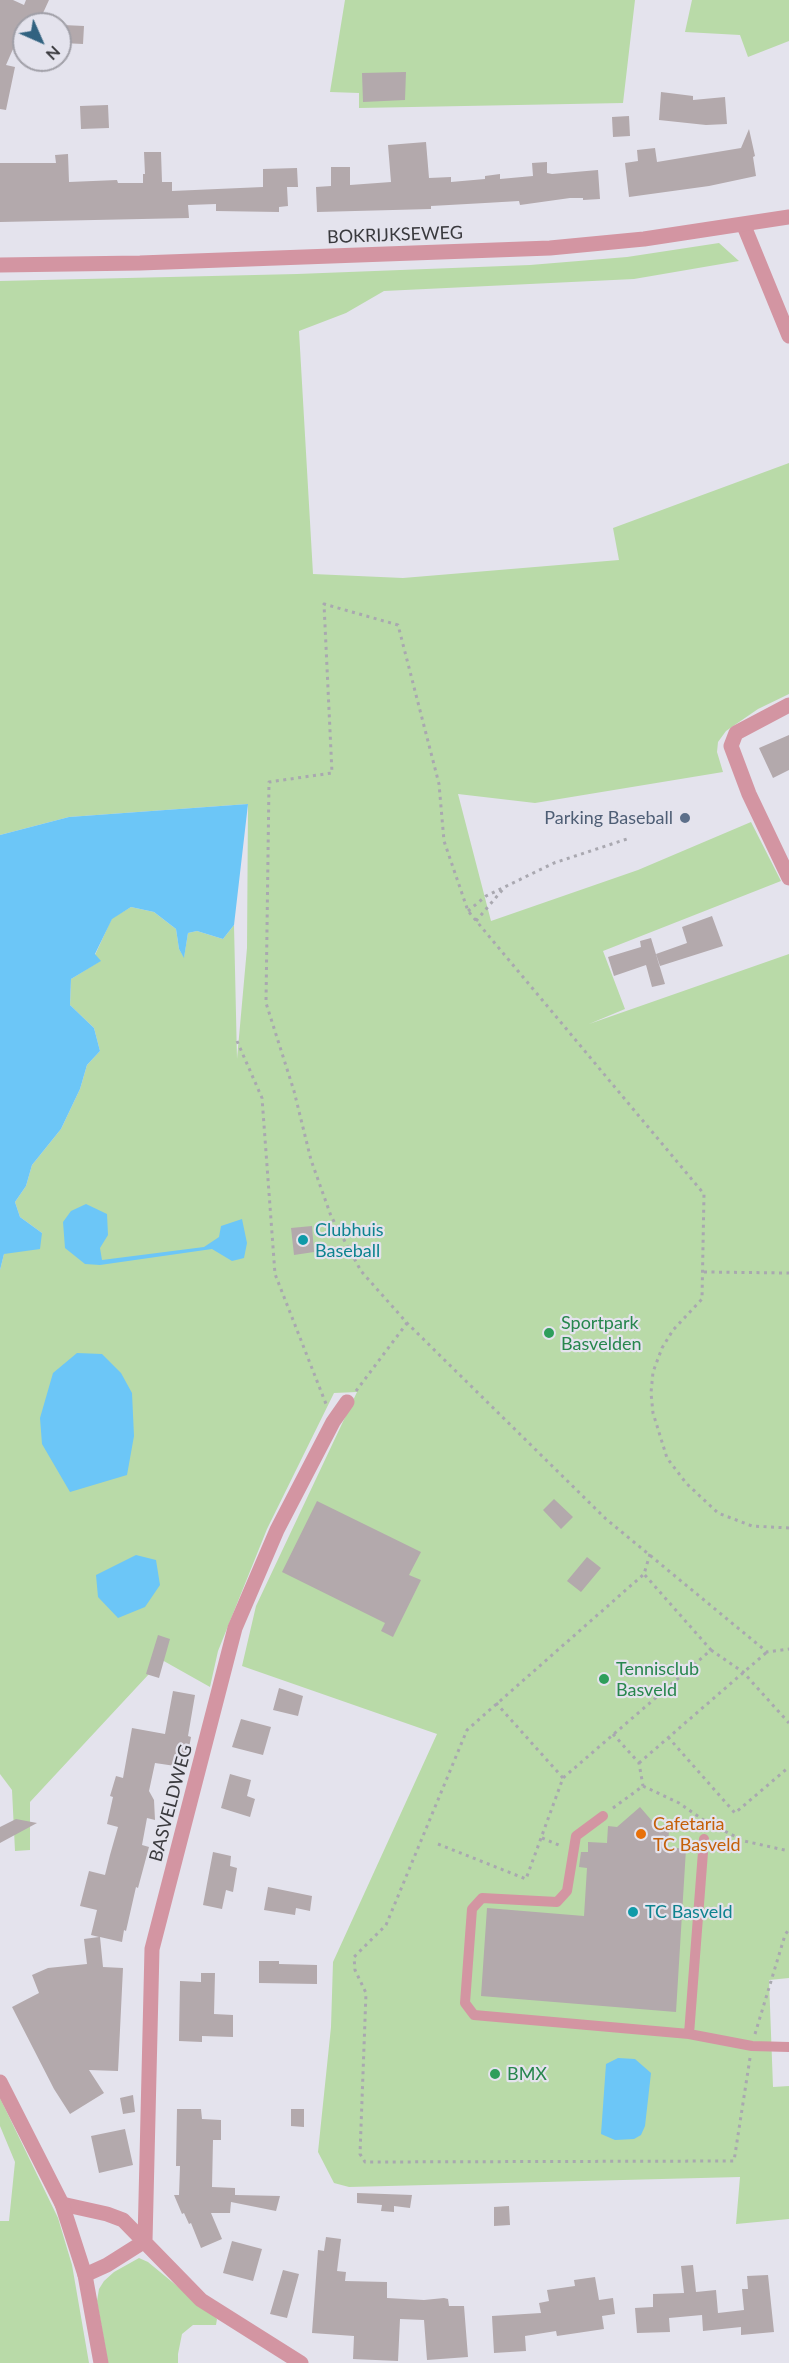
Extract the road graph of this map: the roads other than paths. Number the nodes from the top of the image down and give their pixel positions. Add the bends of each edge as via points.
1 (789, 218) edge
2 (744, 226) junction
3 (0, 265) edge
4 (789, 336) edge
5 (789, 705) edge
6 (789, 878) edge
7 (347, 1402) road end
8 (603, 1816) road end
9 (704, 1839) road end
10 (689, 2034) junction
11 (789, 2047) edge
12 (0, 2082) edge
13 (62, 2204) junction
14 (145, 2241) junction
15 (85, 2275) junction
16 (101, 2363) edge
17 (302, 2363) edge

1 - 2 street, BOKRIJKSEWEG
2 - 3 street, BOKRIJKSEWEG via 550,248
2 - 4 street
5 - 6 street via 736,733 731,746
7 - 14 street, BASVELDWEG via 277,1530 235,1628 152,1949
8 - 10 lane via 576,1836 567,1891 556,1902 482,1898 471,1909 465,2003 474,2015
9 - 10 lane
10 - 11 lane via 752,2046
12 - 13 street
13 - 14 street via 123,2220
13 - 15 street
14 - 15 street
14 - 17 street via 201,2300
15 - 16 street

